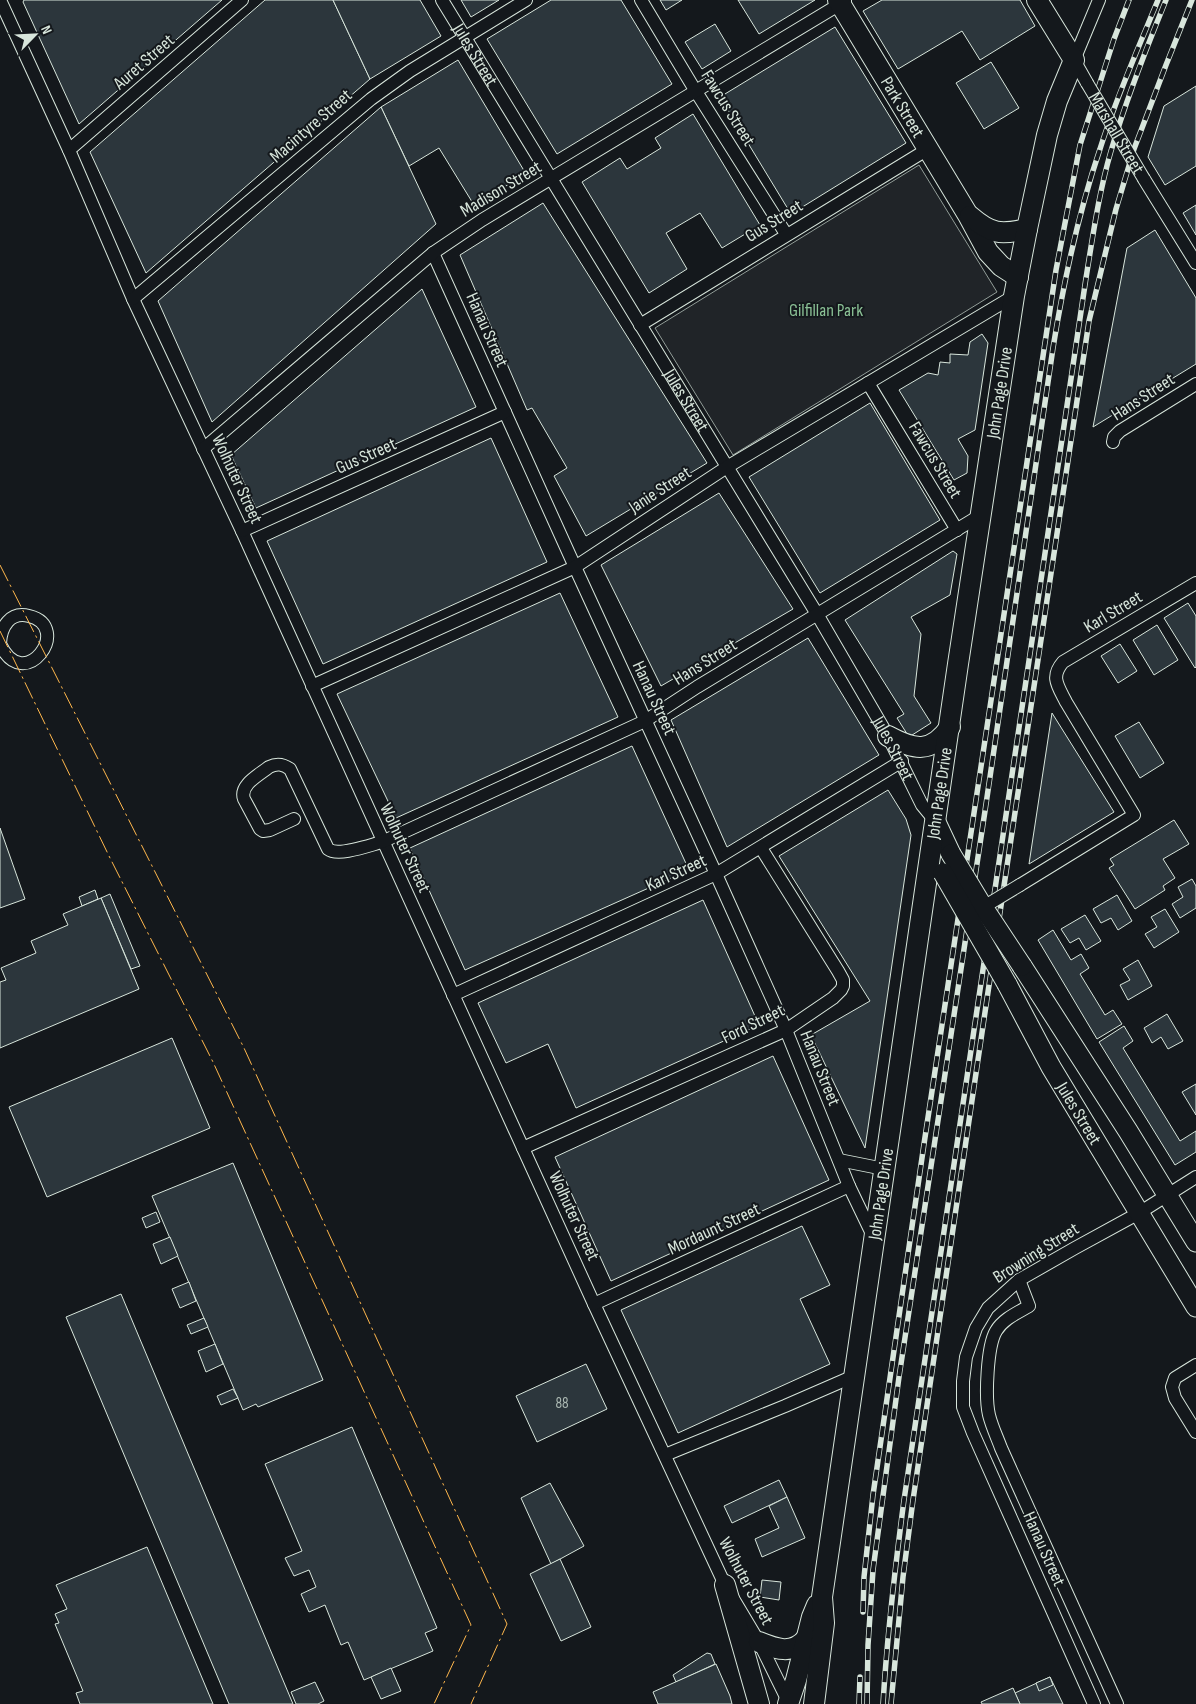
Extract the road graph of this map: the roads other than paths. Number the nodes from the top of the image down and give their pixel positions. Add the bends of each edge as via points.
1 (0, 0) edge
2 (242, 0) edge
3 (442, 0) edge
4 (526, 0) edge
5 (641, 0) edge
6 (1037, 0) edge
7 (1099, 0) edge
8 (842, 1) edge
9 (465, 38) junction
10 (1074, 60) junction
11 (695, 90) junction
12 (928, 149) junction
13 (69, 150) junction
14 (551, 180) junction
15 (968, 215) junction
16 (1027, 229) junction
17 (786, 234) junction
18 (433, 253) junction
19 (1196, 264) edge
20 (1016, 287) junction
21 (134, 299) junction
22 (640, 325) junction
23 (868, 383) junction
24 (1196, 384) edge
25 (505, 412) junction
26 (1113, 442) dead end
27 (203, 449) junction
28 (727, 467) junction
29 (981, 515) junction
30 (957, 530) junction
31 (242, 532) junction
32 (575, 567) junction
33 (1196, 583) edge
34 (817, 614) junction
35 (312, 686) junction
36 (645, 721) junction
37 (950, 727) junction
38 (888, 736) junction
39 (902, 761) junction
40 (922, 805) junction
41 (294, 819) dead end
42 (936, 822) junction
43 (382, 842) junction
44 (931, 847) junction
45 (761, 848) junction
46 (716, 874) junction
47 (975, 913) junction
48 (453, 995) junction
49 (786, 1030) junction
50 (1077, 1052) junction
51 (1051, 1067) junction
52 (524, 1148) junction
53 (839, 1160) junction
54 (884, 1169) junction
55 (1196, 1178) edge
56 (849, 1186) junction
57 (1167, 1195) junction
58 (1139, 1213) junction
59 (874, 1237) junction
60 (1196, 1242) edge
61 (1020, 1280) junction
62 (594, 1304) junction
63 (1196, 1307) edge
64 (1196, 1365) edge
65 (854, 1376) junction
66 (963, 1407) joint
67 (1196, 1432) edge
68 (665, 1455) junction
69 (725, 1585) junction
70 (822, 1597) junction
71 (806, 1639) junction
72 (759, 1642) junction
73 (788, 1703) edge
74 (758, 1704) edge
75 (814, 1704) edge
76 (1094, 1704) edge
77 (1117, 1704) edge

1 - 13 street, Wolhuter Street
2 - 13 street, Auret Street
3 - 9 street, Jules Street
4 - 9 street, Macintyre Street
5 - 11 street, Fawcus Street
6 - 10 main road, Marshall Street
7 - 10 street, John Page Drive
8 - 11 street, Madison Street
8 - 12 main road, Park Street
9 - 14 street, Jules Street
9 - 21 street, Macintyre Street via 371,98
10 - 16 main road, John Page Drive via 1047,135
10 - 19 street, Marshall Street, bridge
11 - 14 street, Madison Street
11 - 17 street, Fawcus Street
12 - 15 main road, Park Street
12 - 17 street, Gus Street
13 - 21 street, Wolhuter Street
14 - 18 street, Madison Street
14 - 22 street, Jules Street
15 - 16 main road, Park Street via 996,232
15 - 20 main road, Park Street via 988,252
16 - 20 main road, John Page Drive
17 - 22 street, Gus Street
18 - 25 street, Hanau Street
18 - 27 street, Madison Street
20 - 23 street, Janie Street
20 - 29 main road, John Page Drive
21 - 27 street, Wolhuter Street
22 - 28 street, Jules Street
23 - 28 street, Janie Street
23 - 30 street, Fawcus Street
24 - 26 street, Hans Street via 1120,432
25 - 31 street, Gus Street
25 - 32 street, Hanau Street
27 - 31 street, Wolhuter Street
28 - 32 street, Janie Street
28 - 34 street, Jules Street
29 - 30 street, Hans Street
29 - 37 main road, John Page Drive
30 - 34 street, Hans Street
31 - 35 street, Wolhuter Street
32 - 35 street, Janie Street
32 - 36 street, Hanau Street
33 - 47 street, Karl Street, bridge via 1058,668 1058,686 1066,702 1134,815
34 - 36 street, Hans Street
34 - 38 street, Jules Street
35 - 43 street, Wolhuter Street
36 - 43 street, Hans Street
36 - 46 street, Hanau Street
37 - 38 main road via 943,736 922,747 909,746
37 - 42 main road, John Page Drive
38 - 39 street, Jules Street
39 - 40 street, Jules Street
39 - 45 street, Karl Street
40 - 42 street, Jules Street
40 - 44 street, Jules Street
41 - 43 street, Hans Street via 263,831 244,799 244,787 269,767 282,765 290,770 328,849 334,853 342,852
42 - 44 main road, John Page Drive
42 - 47 main road, Jules Street, bridge
43 - 48 street, Wolhuter Street
44 - 47 main road, Jules Street, bridge via 942,873
44 - 54 main road, John Page Drive
45 - 46 street, Karl Street
45 - 49 street, Ford Street via 843,980 843,986 833,998
46 - 48 street, Karl Street
46 - 49 street, Hanau Street
47 - 50 main road, Jules Street, bridge via 1022,966
47 - 51 main road, Jules Street, bridge via 1007,984
48 - 52 street, Wolhuter Street
49 - 52 street, Ford Street
49 - 53 street, Hanau Street
50 - 51 main road
50 - 57 main road, Jules Street
51 - 58 main road, Jules Street
52 - 62 street, Wolhuter Street
53 - 54 street
53 - 56 street, Hanau Street
54 - 59 main road, John Page Drive
55 - 57 street, Browning Street
56 - 59 street, Hanau Street
56 - 62 street, Mordaunt Street
57 - 58 street, Browning Street
57 - 60 main road, Jules Street
58 - 61 street, Browning Street
58 - 63 main road, Jules Street
59 - 65 main road, John Page Drive
61 - 66 street, Browning Street via 988,1308 976,1328 966,1357
61 - 77 street via 1029,1306 1006,1320 996,1332 990,1348 989,1415
62 - 68 street, Wolhuter Street
64 - 67 street via 1175,1378 1172,1387
65 - 68 street
65 - 70 main road, John Page Drive
66 - 76 street, Hanau Street
68 - 69 street, Wolhuter Street
69 - 72 street, Wolhuter Street
69 - 74 main road
70 - 71 main road, John Page Drive
70 - 75 main road, John Page Drive via 824,1623
71 - 72 main road via 801,1645 788,1650
71 - 73 main road, John Page Drive
72 - 73 street, Wolhuter Street

